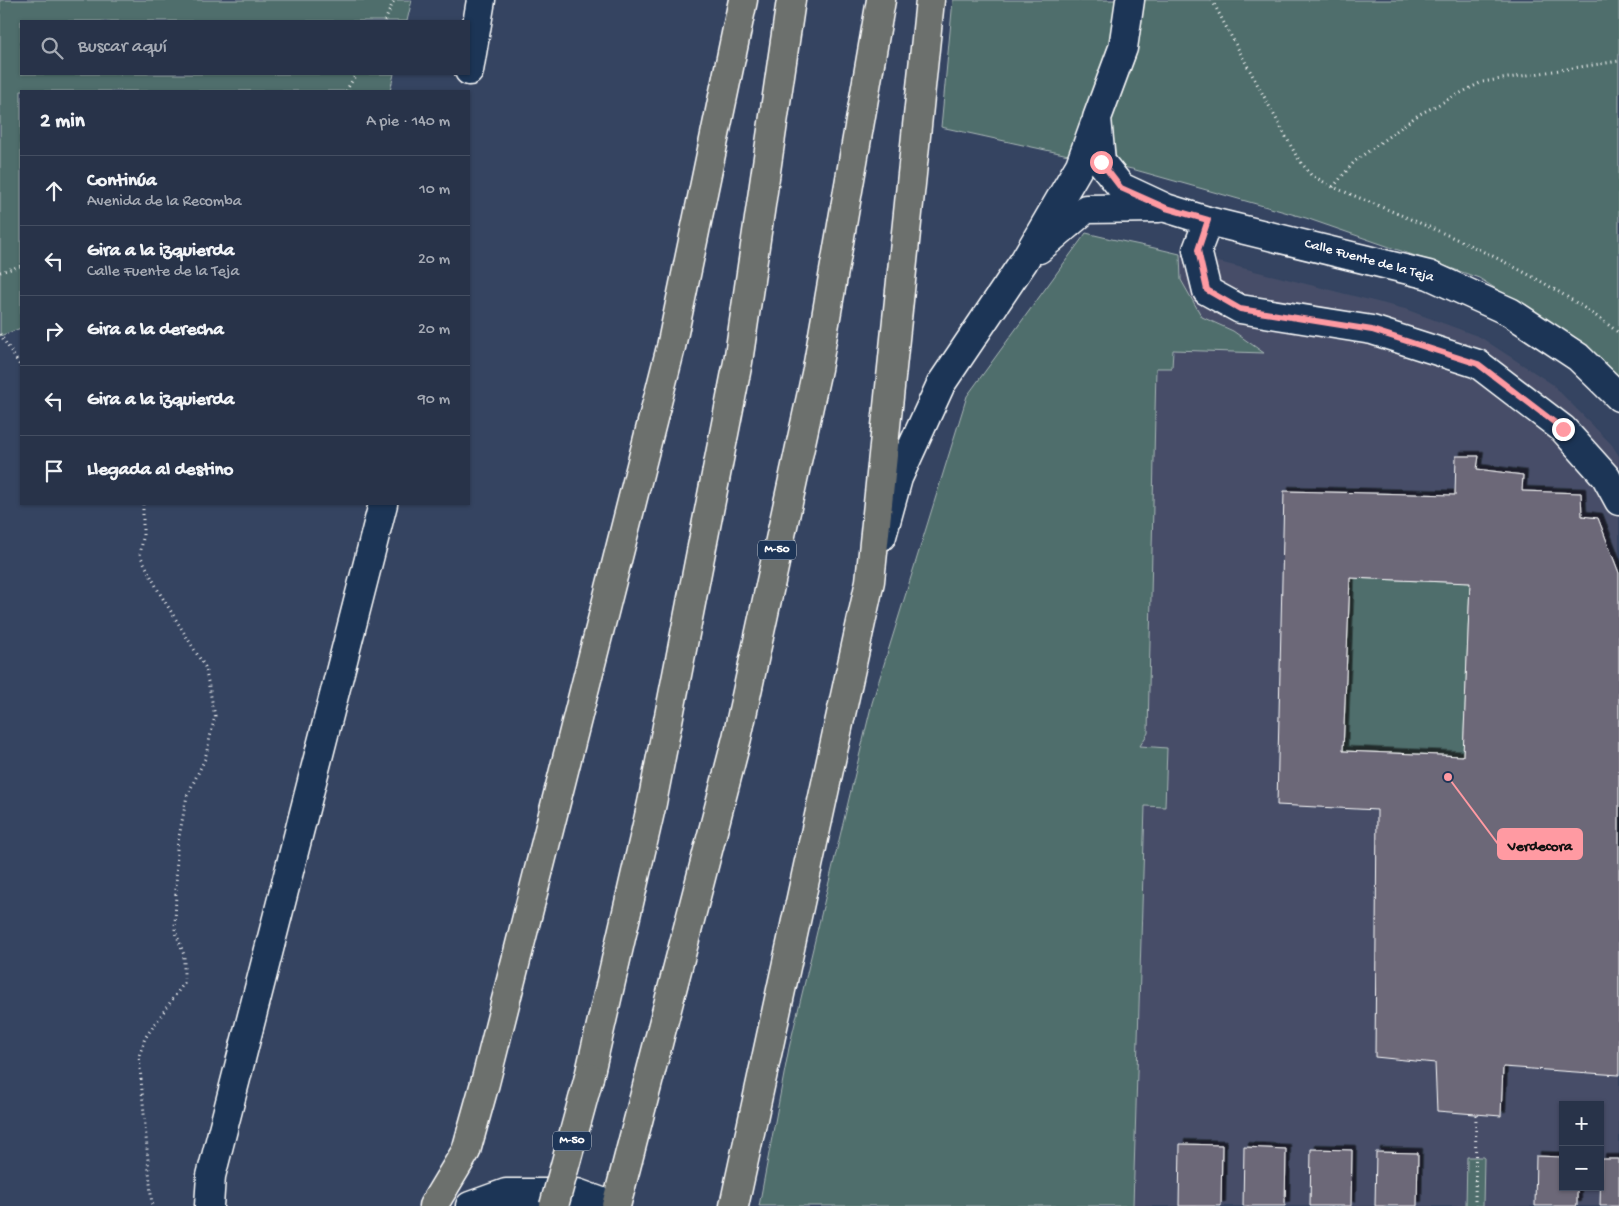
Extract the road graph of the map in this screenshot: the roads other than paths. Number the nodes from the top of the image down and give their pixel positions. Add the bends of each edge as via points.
1 (481, 0) edge
2 (743, 0) edge
3 (791, 0) edge
4 (881, 0) edge
5 (930, 0) edge
6 (1130, 0) edge
7 (470, 67) edge
8 (469, 75) edge
9 (466, 90) edge
10 (1097, 118) junction
11 (1166, 208) junction
12 (1208, 220) junction
13 (1024, 261) junction
14 (1619, 398) edge
15 (1619, 501) edge
16 (383, 505) edge
17 (870, 581) junction
18 (209, 1206) edge
19 (433, 1206) edge
20 (470, 1206) edge
21 (554, 1206) edge
22 (615, 1206) edge
23 (734, 1206) edge

1 - 7 street
2 - 19 highway via 671,347 487,1073 466,1151
3 - 21 highway, M-50, bridge via 738,362 652,803 589,1077
4 - 22 highway, M-50 via 817,369 737,738
5 - 17 highway
6 - 10 street via 1124,48
8 - 9 street
10 - 11 street, Calle Fuente de la Teja via 1101,162 1121,188
10 - 13 street via 1080,166
11 - 12 street, Calle Fuente de la Teja
11 - 13 street via 1086,209
12 - 14 street, Calle Fuente de la Teja via 1429,275 1510,312 1578,357
12 - 15 street via 1198,250 1207,290 1240,309 1372,330 1478,364 1563,429 1606,477
13 - 17 street via 941,384 898,478
16 - 18 street via 211,1176
17 - 23 highway
20 - 22 street via 506,1193 577,1193

